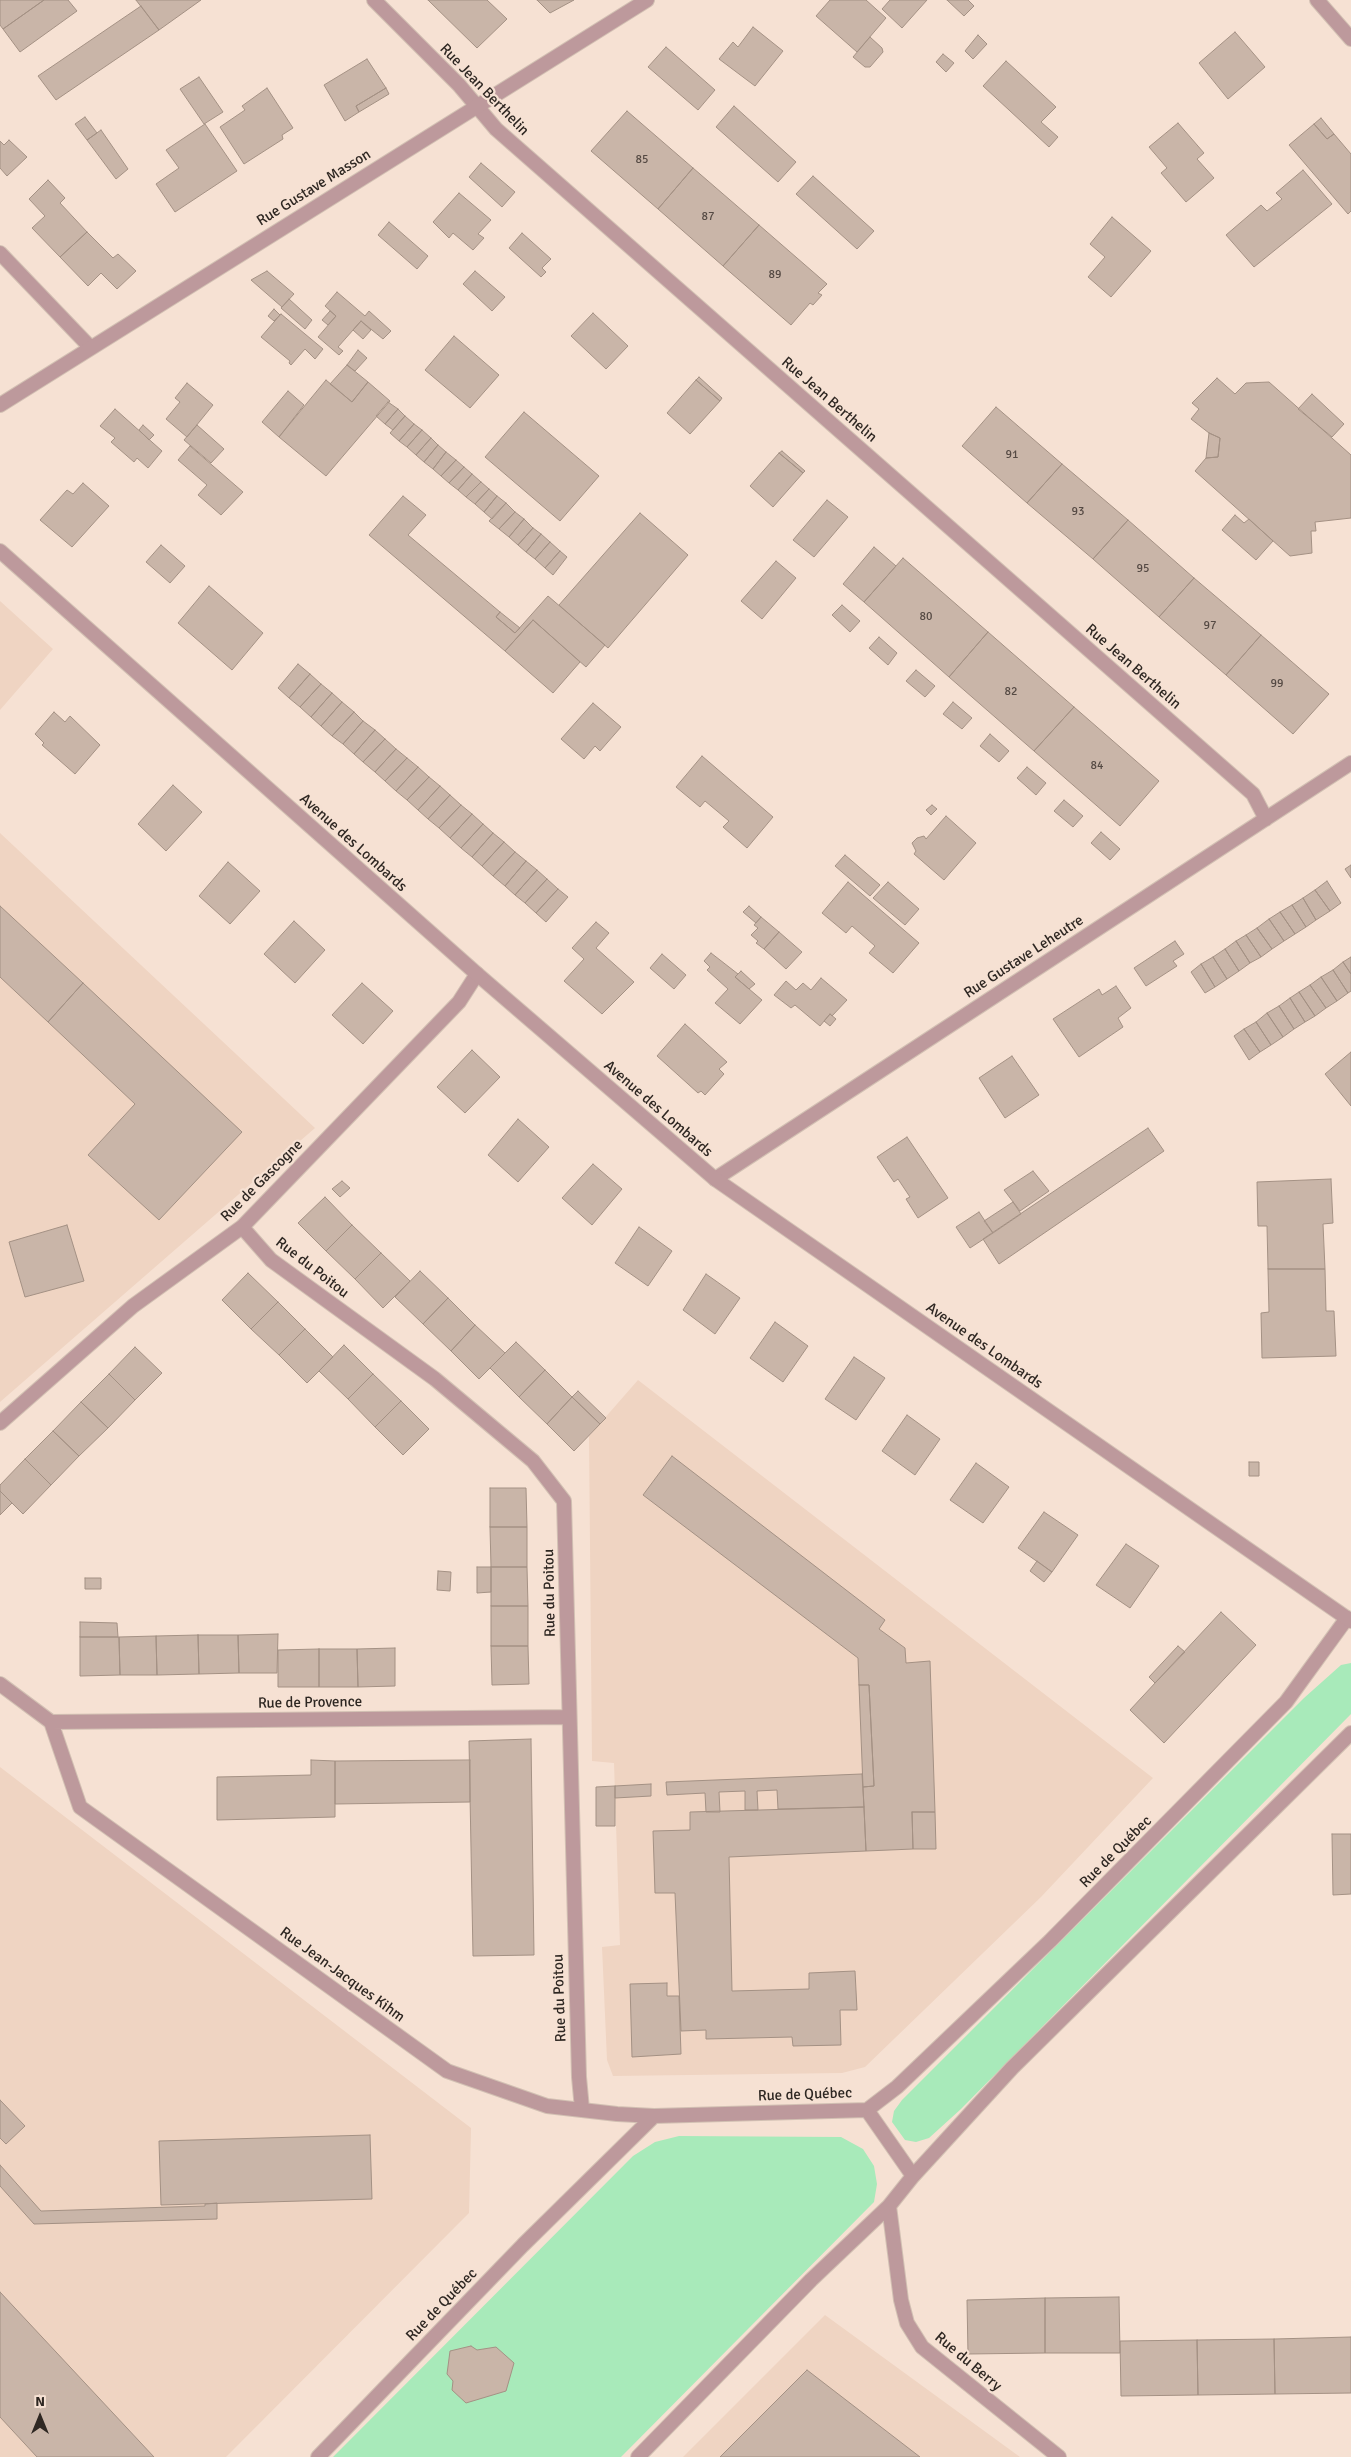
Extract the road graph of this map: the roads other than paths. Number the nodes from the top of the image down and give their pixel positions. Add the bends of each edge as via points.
1 (374, 0) edge
2 (647, 0) edge
3 (1317, 0) edge
4 (1351, 39) edge
5 (476, 107) junction
6 (0, 253) edge
7 (90, 347) junction
8 (0, 405) edge
9 (0, 552) edge
10 (1351, 763) edge
11 (1266, 819) junction
12 (477, 974) junction
13 (715, 1179) junction
14 (242, 1227) junction
15 (0, 1423) edge
16 (1349, 1619) edge
17 (0, 1684) edge
18 (569, 1717) junction
19 (51, 1722) junction
20 (1351, 1733) edge
21 (582, 2109) junction
22 (867, 2110) junction
23 (654, 2116) junction
24 (913, 2176) junction
25 (889, 2206) junction
26 (318, 2457) edge
27 (638, 2457) edge
28 (1060, 2457) edge

1 - 5 street, Rue Jean Berthelin via 459,85
2 - 5 street, Rue Gustave Masson
3 - 4 street
5 - 7 street, Rue Gustave Masson
5 - 11 street, Rue Jean Berthelin via 1253,794
6 - 7 street
7 - 8 street, Rue Gustave Masson
9 - 12 street, Avenue des Lombards
10 - 11 street, Rue Gustave Leheutre
11 - 13 street, Rue Gustave Leheutre
12 - 13 street, Avenue des Lombards
12 - 14 street, Rue de Gascogne via 459,1002
13 - 16 street, Avenue des Lombards
14 - 15 street, Rue de Gascogne via 133,1306
14 - 18 street, Rue du Poitou via 271,1260 436,1379 533,1460 564,1501
16 - 22 street, Rue de Québec via 1286,1702 1207,1784 898,2087
17 - 19 street
18 - 19 street, Rue de Provence
18 - 21 street, Rue du Poitou via 578,2067
19 - 21 street, Rue Jean-Jacques Kihm via 80,1807 447,2071 547,2106
20 - 24 street via 1012,2068
21 - 23 street, Rue Jean-Jacques Kihm
22 - 23 street, Rue de Québec
22 - 24 street
23 - 26 street, Rue de Québec via 522,2245
24 - 25 street
25 - 27 street via 811,2280
25 - 28 street, Rue du Berry via 901,2300 907,2322 922,2347

